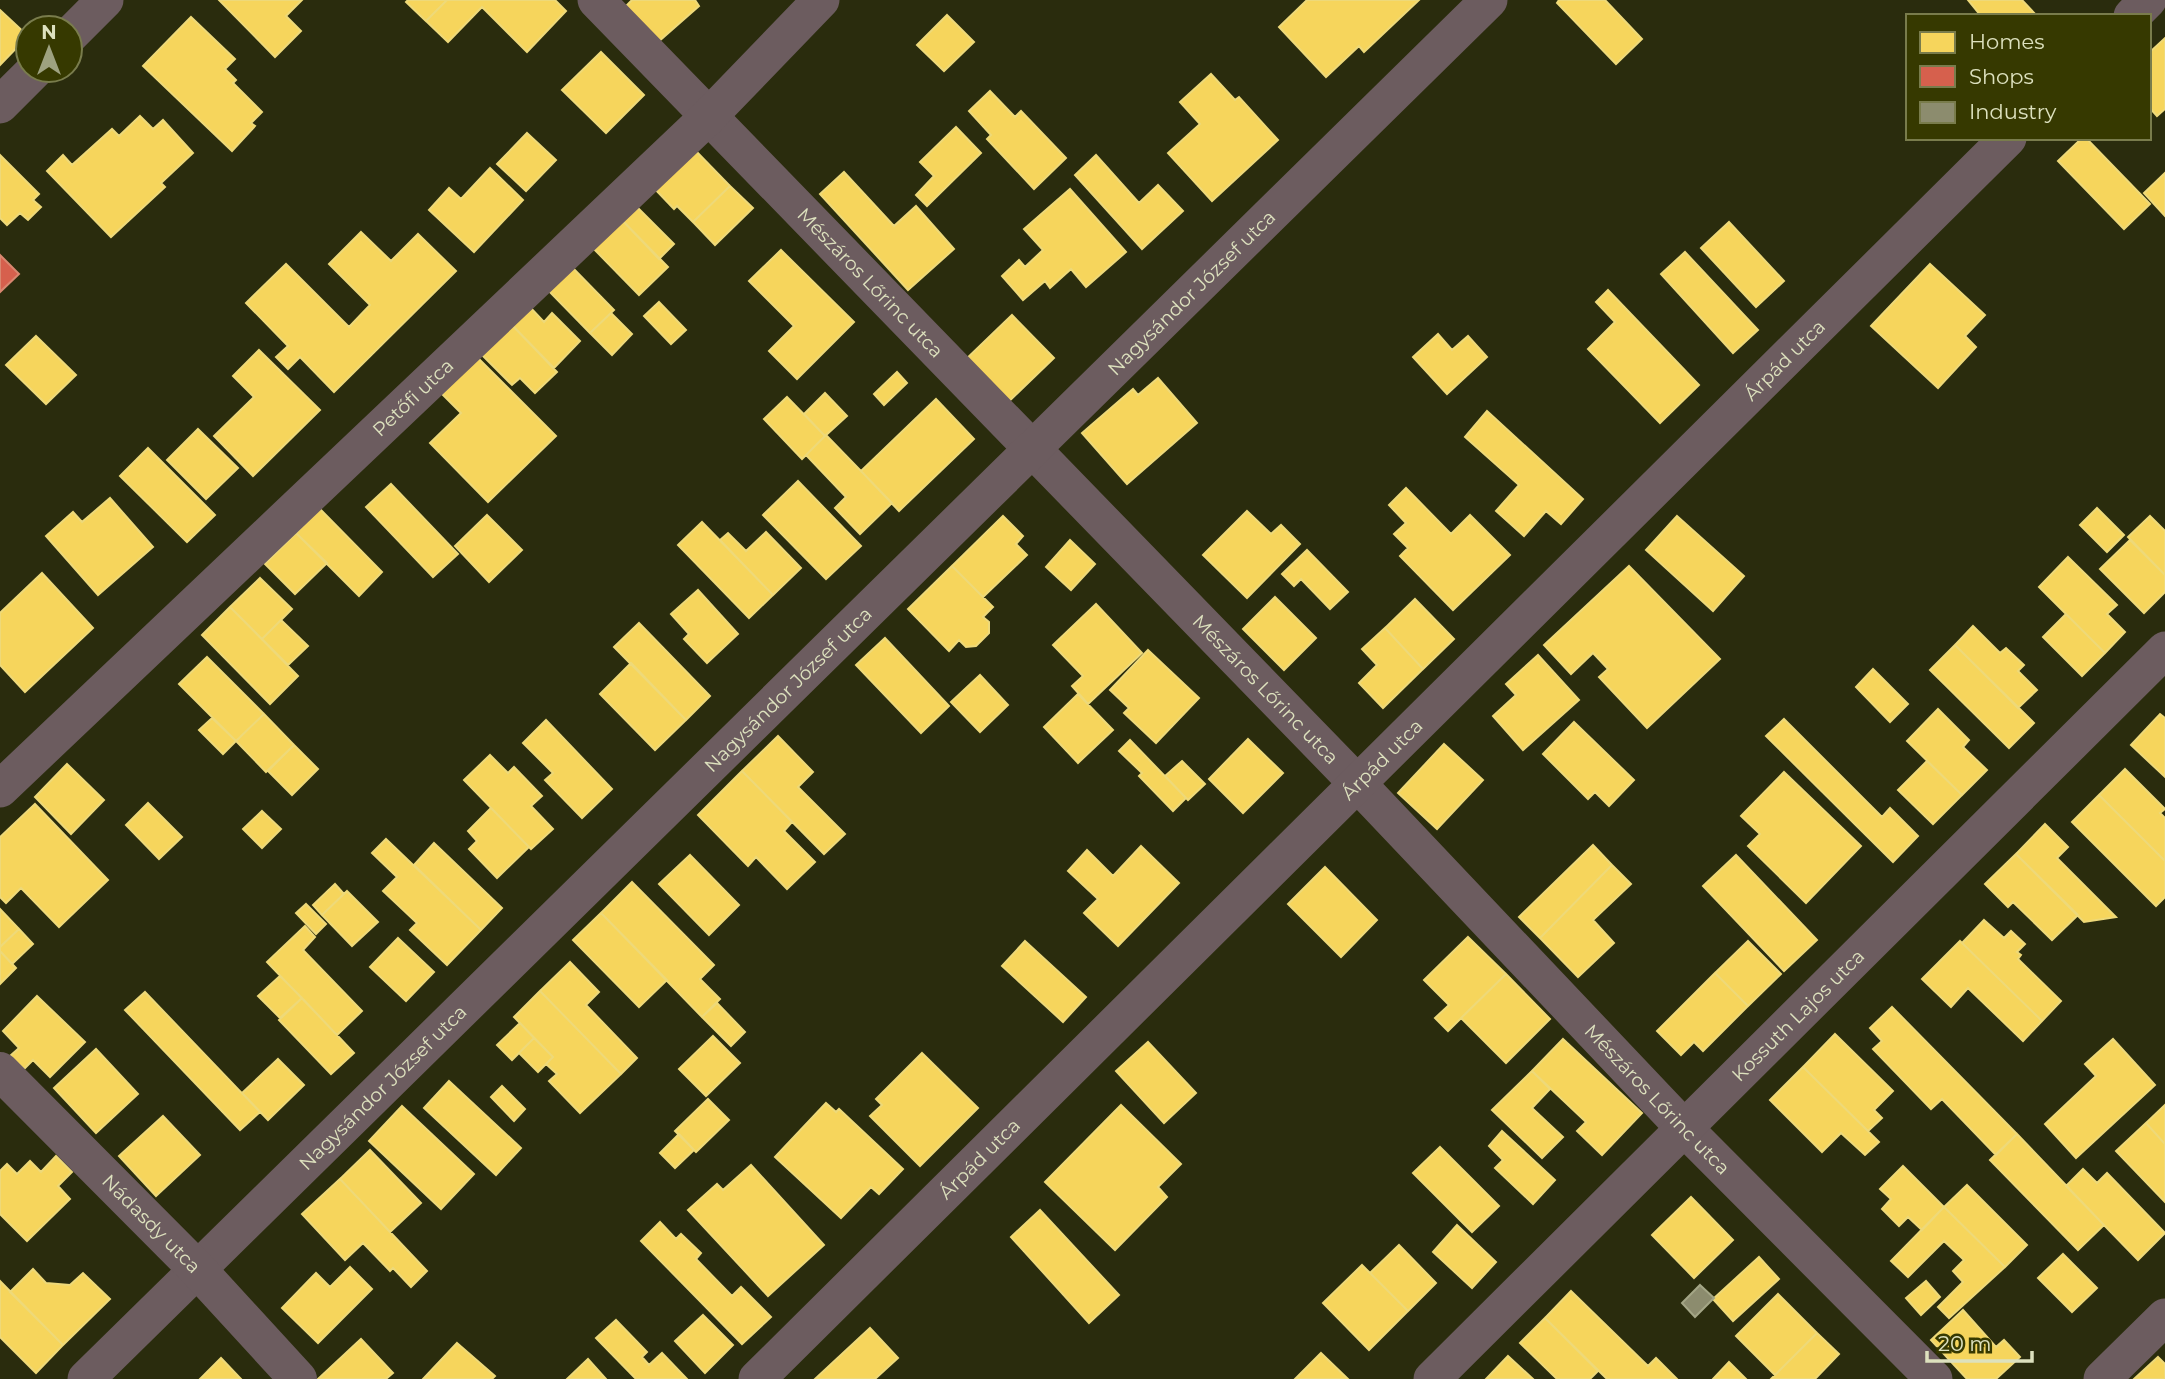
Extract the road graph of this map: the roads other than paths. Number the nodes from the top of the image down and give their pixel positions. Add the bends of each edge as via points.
1 (105, 0) edge
2 (596, 0) edge
3 (821, 0) edge
4 (1489, 0) edge
5 (2148, 0) edge
6 (2134, 14) edge
7 (84, 21) edge
8 (21, 84) edge
9 (0, 105) edge
10 (709, 116) junction
11 (2006, 140) edge
12 (1033, 450) junction
13 (2165, 650) edge
14 (1356, 782) junction
15 (0, 789) edge
16 (0, 1071) edge
17 (1685, 1129) junction
18 (197, 1269) junction
19 (2165, 1317) edge
20 (86, 1379) edge
21 (298, 1379) edge
22 (757, 1379) edge
23 (1432, 1379) edge
24 (1934, 1379) edge
25 (2102, 1379) edge

1 - 7 street
2 - 10 street, Mészáros Lőrinc utca
3 - 10 street, Petőfi utca
4 - 12 street, Nagysándor József utca
5 - 6 street
8 - 9 street
10 - 12 street, Mészáros Lőrinc utca
10 - 15 street, Petőfi utca
11 - 14 street, Árpád utca
12 - 14 street, Mészáros Lőrinc utca
12 - 18 street, Nagysándor József utca
13 - 17 street, Kossuth Lajos utca
14 - 17 street, Mészáros Lőrinc utca
14 - 22 street, Árpád utca
16 - 18 street, Nádasdy utca
17 - 23 street, Kossuth Lajos utca
17 - 24 street, Mészáros Lőrinc utca
18 - 20 street, Nagysándor József utca
18 - 21 street, Nádasdy utca
19 - 25 street

